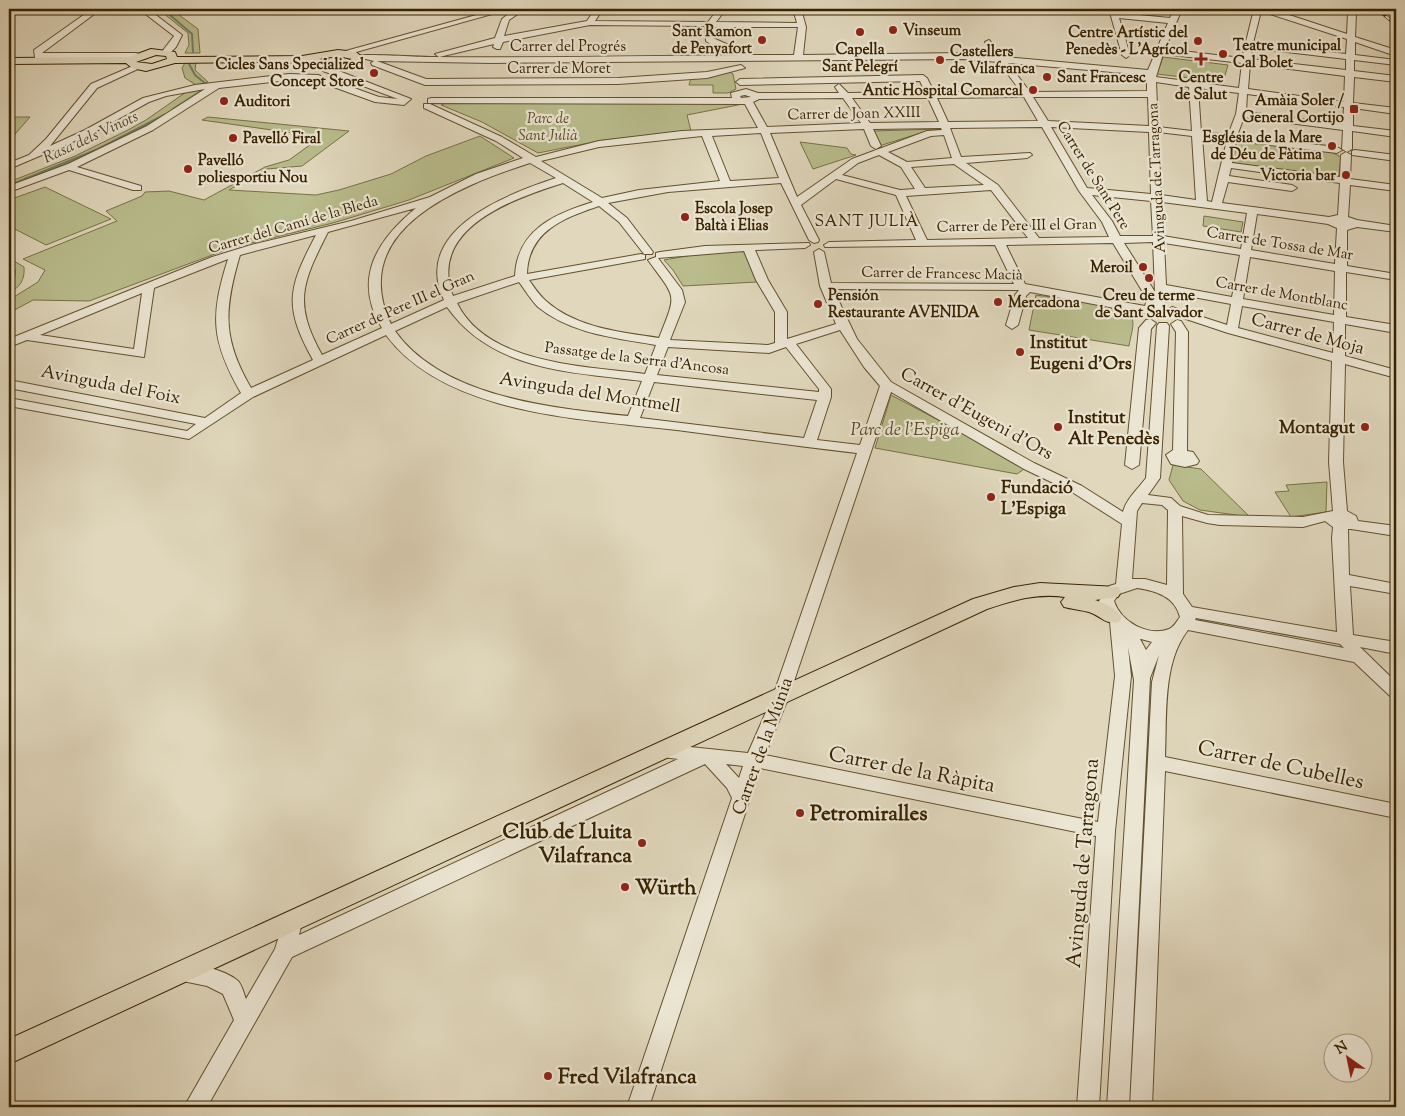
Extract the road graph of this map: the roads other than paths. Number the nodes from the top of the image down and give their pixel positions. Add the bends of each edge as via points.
1 (97, 9) edge
2 (143, 9) edge
3 (506, 9) edge
4 (521, 9) edge
5 (599, 9) edge
6 (722, 9) edge
7 (790, 9) edge
8 (797, 9) edge
9 (1178, 9) edge
10 (1258, 9) edge
11 (1264, 9) edge
12 (1339, 9) edge
13 (1114, 12) edge
14 (1349, 12) edge
15 (1134, 13) edge
16 (1173, 21) junction
17 (590, 23) junction
18 (797, 25) junction
19 (709, 26) junction
20 (1351, 38) junction
21 (499, 39) junction
22 (989, 42) dead end
23 (370, 45) junction
24 (1248, 45) junction
25 (1162, 51) junction
26 (342, 53) junction
27 (1126, 54) dead end
28 (1396, 54) edge
29 (169, 56) junction
30 (1350, 57) junction
31 (798, 58) junction
32 (755, 59) junction
33 (1003, 59) junction
34 (417, 60) junction
35 (9, 61) edge
36 (135, 61) junction
37 (384, 61) junction
38 (1025, 61) junction
39 (1042, 61) dead end
40 (353, 62) junction
41 (1246, 62) junction
42 (326, 63) junction
43 (1396, 63) edge
44 (1106, 67) dead end
45 (741, 68) junction
46 (489, 70) junction
47 (1122, 70) junction
48 (556, 71) junction
49 (1349, 73) junction
50 (1152, 75) junction
51 (1396, 79) edge
52 (834, 80) junction
53 (1193, 81) junction
54 (740, 82) junction
55 (216, 86) junction
56 (1243, 91) junction
57 (844, 94) junction
58 (1026, 94) junction
59 (1152, 94) junction
60 (930, 95) junction
61 (739, 96) junction
62 (752, 98) junction
63 (549, 100) junction
64 (412, 102) junction
65 (429, 104) junction
66 (1349, 105) junction
67 (1396, 111) edge
68 (1241, 114) junction
69 (1045, 124) junction
70 (867, 126) junction
71 (1348, 128) junction
72 (947, 129) junction
73 (1154, 129) junction
74 (764, 130) junction
75 (706, 133) junction
76 (1196, 133) junction
77 (1396, 134) edge
78 (1232, 137) junction
79 (52, 146) junction
80 (878, 149) junction
81 (1346, 152) junction
82 (1027, 155) dead end
83 (1396, 158) edge
84 (535, 159) junction
85 (958, 162) junction
86 (905, 165) junction
87 (1227, 165) junction
88 (9, 166) edge
89 (68, 167) junction
90 (836, 176) junction
91 (1224, 178) junction
92 (564, 180) junction
93 (786, 180) junction
94 (1346, 181) junction
95 (727, 186) junction
96 (994, 186) junction
97 (137, 188) dead end
98 (1292, 188) dead end
99 (1396, 188) edge
100 (9, 189) edge
101 (1084, 191) junction
102 (922, 192) junction
103 (900, 194) junction
104 (1158, 198) junction
105 (434, 199) junction
106 (599, 201) junction
107 (795, 204) junction
108 (1202, 205) junction
109 (1216, 206) junction
110 (1253, 210) junction
111 (382, 215) junction
112 (403, 222) junction
113 (1339, 222) junction
114 (1396, 229) edge
115 (322, 232) junction
116 (1116, 239) junction
117 (1160, 240) junction
118 (1036, 241) junction
119 (999, 242) junction
120 (923, 243) junction
121 (817, 246) junction
122 (748, 247) junction
123 (235, 253) junction
124 (1247, 254) junction
125 (651, 256) junction
126 (1342, 268) junction
127 (1396, 277) edge
128 (521, 278) junction
129 (149, 286) junction
130 (826, 286) junction
131 (1162, 288) junction
132 (1023, 290) junction
133 (1236, 300) junction
134 (448, 302) junction
135 (1157, 309) junction
136 (1340, 320) junction
137 (1178, 323) junction
138 (1212, 323) junction
139 (844, 325) junction
140 (1012, 325) dead end
141 (1156, 325) junction
142 (1396, 329) edge
143 (387, 330) junction
144 (1232, 330) junction
145 (26, 336) junction
146 (9, 343) edge
147 (664, 343) junction
148 (785, 344) junction
149 (1338, 359) junction
150 (319, 360) junction
151 (1396, 374) edge
152 (651, 378) junction
153 (9, 384) edge
154 (887, 385) junction
155 (248, 394) junction
156 (825, 397) junction
157 (9, 402) edge
158 (633, 420) junction
159 (207, 422) junction
160 (189, 435) joint
161 (809, 443) junction
162 (866, 450) junction
163 (1180, 452) dead end
164 (1132, 465) dead end
165 (1153, 478) junction
166 (1077, 489) junction
167 (1136, 500) junction
168 (1170, 505) junction
169 (1341, 520) junction
170 (1129, 522) junction
171 (1396, 531) edge
172 (1341, 579) junction
173 (1117, 588) junction
174 (1396, 589) edge
175 (1175, 595) junction
176 (1006, 596) junction
177 (1118, 622) junction
178 (1178, 626) junction
179 (1345, 639) junction
180 (1396, 648) edge
181 (1359, 657) junction
182 (1142, 680) junction
183 (1396, 692) edge
184 (781, 696) junction
185 (661, 751) junction
186 (708, 756) junction
187 (754, 760) junction
188 (1156, 762) junction
189 (741, 798) junction
190 (1396, 811) edge
191 (1106, 831) junction
192 (292, 922) junction
193 (285, 951) junction
194 (179, 973) junction
195 (244, 1020) junction
196 (9, 1052) edge
197 (196, 1107) edge
198 (638, 1107) edge
199 (1088, 1107) edge
200 (1118, 1107) edge
201 (1141, 1107) edge

1 - 36 street via 37,52 38,56
2 - 29 street via 178,35
3 - 23 street
4 - 21 street via 510,13 504,20
5 - 17 street
6 - 19 street
7 - 18 street
8 - 18 street
9 - 16 street, Avinguda de Tarragona
10 - 24 street
11 - 20 street
12 - 14 street
13 - 15 street
13 - 27 street
14 - 20 street
15 - 16 street
16 - 25 street, Avinguda de Tarragona
17 - 19 street
17 - 21 street
18 - 19 street
18 - 31 street
19 - 32 street via 712,42
20 - 28 street
20 - 30 street
21 - 34 street
21 - 46 street
22 - 33 street, Carrer de Sant Pere
23 - 26 street
23 - 40 street via 360,50
24 - 30 street
24 - 41 street
25 - 41 street
25 - 50 street, Avinguda de Tarragona
26 - 40 main road
26 - 42 main road
29 - 36 main road via 155,66
29 - 42 main road
30 - 43 street
30 - 49 street
31 - 32 street, Carrer del Progrés
31 - 33 street, Carrer del Progrés
32 - 45 street via 755,62
32 - 48 street, Carrer del Progrés
33 - 38 street, Carrer del Progrés
33 - 58 street, Carrer de Sant Pere
34 - 37 street, Carrer del Progrés
34 - 46 street, Carrer del Progrés
35 - 36 main road
36 - 79 street via 94,86
37 - 40 street
37 - 46 street, Carrer de Moret via 425,82
38 - 39 street
38 - 47 street
40 - 42 main road
40 - 64 street
41 - 49 street
41 - 56 street
44 - 47 street
45 - 48 street, Carrer de Moret via 707,75 618,81
45 - 54 street
46 - 48 street, Carrer de Moret
46 - 48 street, Carrer del Progrés
47 - 50 street
48 - 63 street
49 - 51 street
49 - 66 street
50 - 53 street
50 - 59 street, Avinguda de Tarragona
52 - 54 street
52 - 57 street
52 - 60 street via 923,78
53 - 56 street
53 - 76 street
54 - 61 street
55 - 64 street via 289,76 307,77 378,100
55 - 79 street via 183,90 146,100
55 - 89 street via 150,128
56 - 66 street
56 - 68 street
57 - 60 street
57 - 62 street
57 - 70 street
58 - 59 street
58 - 60 street
58 - 69 street, Carrer de Sant Pere
59 - 73 street, Avinguda de Tarragona
60 - 72 street
61 - 62 street
61 - 63 street
62 - 74 street, Carrer d'Eugeni d'Ors
63 - 65 street
64 - 65 street
65 - 84 street
66 - 67 street
66 - 71 street
68 - 71 street
68 - 78 street
69 - 72 street
69 - 73 street
69 - 101 street, Carrer de Sant Pere
70 - 72 street, Carrer de Joan XXIII
70 - 74 street, Carrer de Joan XXIII
70 - 80 street
71 - 77 street
71 - 81 street
72 - 80 street
72 - 85 street
73 - 76 street
73 - 104 street, Avinguda de Tarragona
74 - 75 street, Carrer de Joan XXIII
74 - 93 street, Carrer d'Eugeni d'Ors
75 - 84 street, Carrer del Camí de la Bleda via 608,143
75 - 95 street
76 - 78 street
76 - 108 street
78 - 81 street
78 - 87 street
79 - 88 street
80 - 86 street
80 - 90 street
81 - 83 street
81 - 94 street
82 - 85 street
84 - 92 street
84 - 105 street, Carrer del Camí de la Bleda via 480,176
84 - 106 street via 597,195
85 - 86 street
85 - 96 street
86 - 102 street
87 - 91 street
87 - 94 street
89 - 97 street
89 - 100 street
90 - 103 street
90 - 107 street
91 - 98 street
91 - 109 street
92 - 106 street
92 - 134 street, Passatge de la Serra d'Ancosa via 512,196 472,220 448,248 442,281
93 - 95 street
93 - 107 street, Carrer d'Eugeni d'Ors
94 - 99 street
94 - 113 street
95 - 106 street via 638,193
96 - 102 street
96 - 118 street
101 - 104 street
101 - 116 street, Carrer de Sant Pere via 1107,220
102 - 103 street
103 - 120 street
104 - 108 street
104 - 117 street, Avinguda de Tarragona
105 - 111 street, Carrer del Camí de la Bleda
105 - 112 street, Avinguda del Montmell
106 - 125 street via 623,220
106 - 128 street via 574,211 537,233 524,253
107 - 121 street, Carrer d'Eugeni d'Ors
108 - 109 street
109 - 110 street
110 - 113 street
110 - 124 street
111 - 112 street
111 - 115 street, Carrer del Camí de la Bleda
112 - 143 street, Avinguda del Montmell via 384,248 374,271 374,295
113 - 114 street
113 - 126 street
115 - 123 street, Carrer del Camí de la Bleda
115 - 150 street via 301,273 297,300 300,323
116 - 117 street, Carrer de Pere III el Gran
116 - 118 street, Carrer de Pere III el Gran
116 - 135 street, Carrer de Sant Pere
117 - 124 street, Carrer de Tossa de Mar
117 - 131 street, Avinguda de Tarragona
118 - 119 street, Carrer de Pere III el Gran
119 - 120 street, Carrer de Pere III el Gran
119 - 132 street
120 - 121 street, Carrer de Pere III el Gran
121 - 122 street, Carrer de Pere III el Gran
121 - 130 street, Carrer d'Eugeni d'Ors
122 - 125 street, Carrer de Pere III el Gran
122 - 148 street via 762,280 778,304
123 - 129 street, Carrer del Camí de la Bleda
123 - 155 street via 221,301 222,339 229,361
124 - 126 street, Carrer de Tossa de Mar
124 - 133 street
125 - 128 street, Carrer de Pere III el Gran
125 - 147 street via 676,290 679,302
126 - 127 street, Carrer de Tossa de Mar
126 - 136 street
128 - 134 street, Carrer de Pere III el Gran
128 - 147 street via 542,304 572,322 600,332
129 - 145 street, Carrer del Camí de la Bleda
129 - 145 street via 140,354
130 - 132 street, Carrer de Francesc Macià
130 - 139 street, Carrer d'Eugeni d'Ors
131 - 133 street, Carrer de Montblanc
131 - 135 street, Avinguda de Tarragona
132 - 135 street, Carrer de Francesc Macià
132 - 140 street
133 - 136 street, Carrer de Montblanc
133 - 144 street
134 - 143 street, Carrer de Pere III el Gran
134 - 152 street, Passatge de la Serra d'Ancosa via 482,338 511,354 559,367
135 - 137 street via 1179,316
135 - 138 street, Carrer de Moja
135 - 141 street via 1143,312 1143,318
136 - 142 street, Carrer de Montblanc
136 - 149 street
137 - 138 street, Carrer de Moja
137 - 141 street, Carrer de Moja
137 - 163 street via 1182,332
138 - 144 street, Carrer de Moja
139 - 148 street
139 - 154 street, Carrer d'Eugeni d'Ors via 869,366
141 - 164 street via 1146,328
141 - 165 street
143 - 150 street, Carrer de Pere III el Gran
143 - 158 street, Avinguda del Montmell via 417,361 478,392 546,408
144 - 149 street, Carrer de Moja
145 - 146 street, Carrer del Camí de la Bleda
147 - 148 street via 758,349
147 - 152 street
148 - 156 street via 825,389
149 - 151 street, Carrer de Moja
149 - 169 street via 1336,462
150 - 155 street, Carrer de Pere III el Gran
152 - 156 street, Passatge de la Serra d'Ancosa
152 - 158 street
153 - 159 street, Avinguda del Foix
154 - 162 street, Carrer de la Múnia
154 - 166 street, Carrer d'Eugeni d'Ors via 1029,466
155 - 159 street, Carrer de Pere III el Gran
156 - 161 street
157 - 160 street, Avinguda del Foix
158 - 161 street, Avinguda del Montmell
159 - 160 street, Carrer de Pere III el Gran
161 - 162 street, Avinguda del Montmell
162 - 184 street, Carrer de la Múnia
165 - 167 street
165 - 168 street
166 - 167 street, Carrer d'Eugeni d'Ors via 1108,498
166 - 170 street, Carrer d'Eugeni d'Ors
167 - 168 street
167 - 170 street
168 - 169 street via 1207,519
168 - 175 street
169 - 171 street
169 - 172 street
170 - 173 street
172 - 174 street
172 - 179 street
173 - 175 street via 1150,584
173 - 176 main road via 1093,594 1048,589
173 - 177 street via 1107,599 1107,608
175 - 178 street
176 - 177 main road via 1038,596 1090,605
176 - 184 main road via 972,608
177 - 178 street via 1145,635
177 - 182 street via 1138,648
177 - 191 street, Avinguda de Tarragona via 1123,676
178 - 179 street
178 - 181 street
178 - 182 street via 1148,659
178 - 188 street via 1160,682
179 - 180 street
179 - 181 street
181 - 183 street
182 - 200 street
184 - 185 main road
184 - 187 street, Carrer de la Múnia
185 - 186 street, Carrer de la Ràpita
185 - 192 main road
186 - 187 street, Carrer de la Ràpita
186 - 189 street via 733,783
186 - 193 street via 679,766
187 - 189 street, Carrer de la Múnia
187 - 191 street, Carrer de la Ràpita
188 - 190 street, Carrer de Cubelles
188 - 201 street
189 - 198 street, Carrer de la Múnia
191 - 199 street, Avinguda de Tarragona
192 - 193 street
192 - 194 main road
193 - 195 street
194 - 195 street via 210,977 231,988
194 - 196 main road
195 - 197 street

